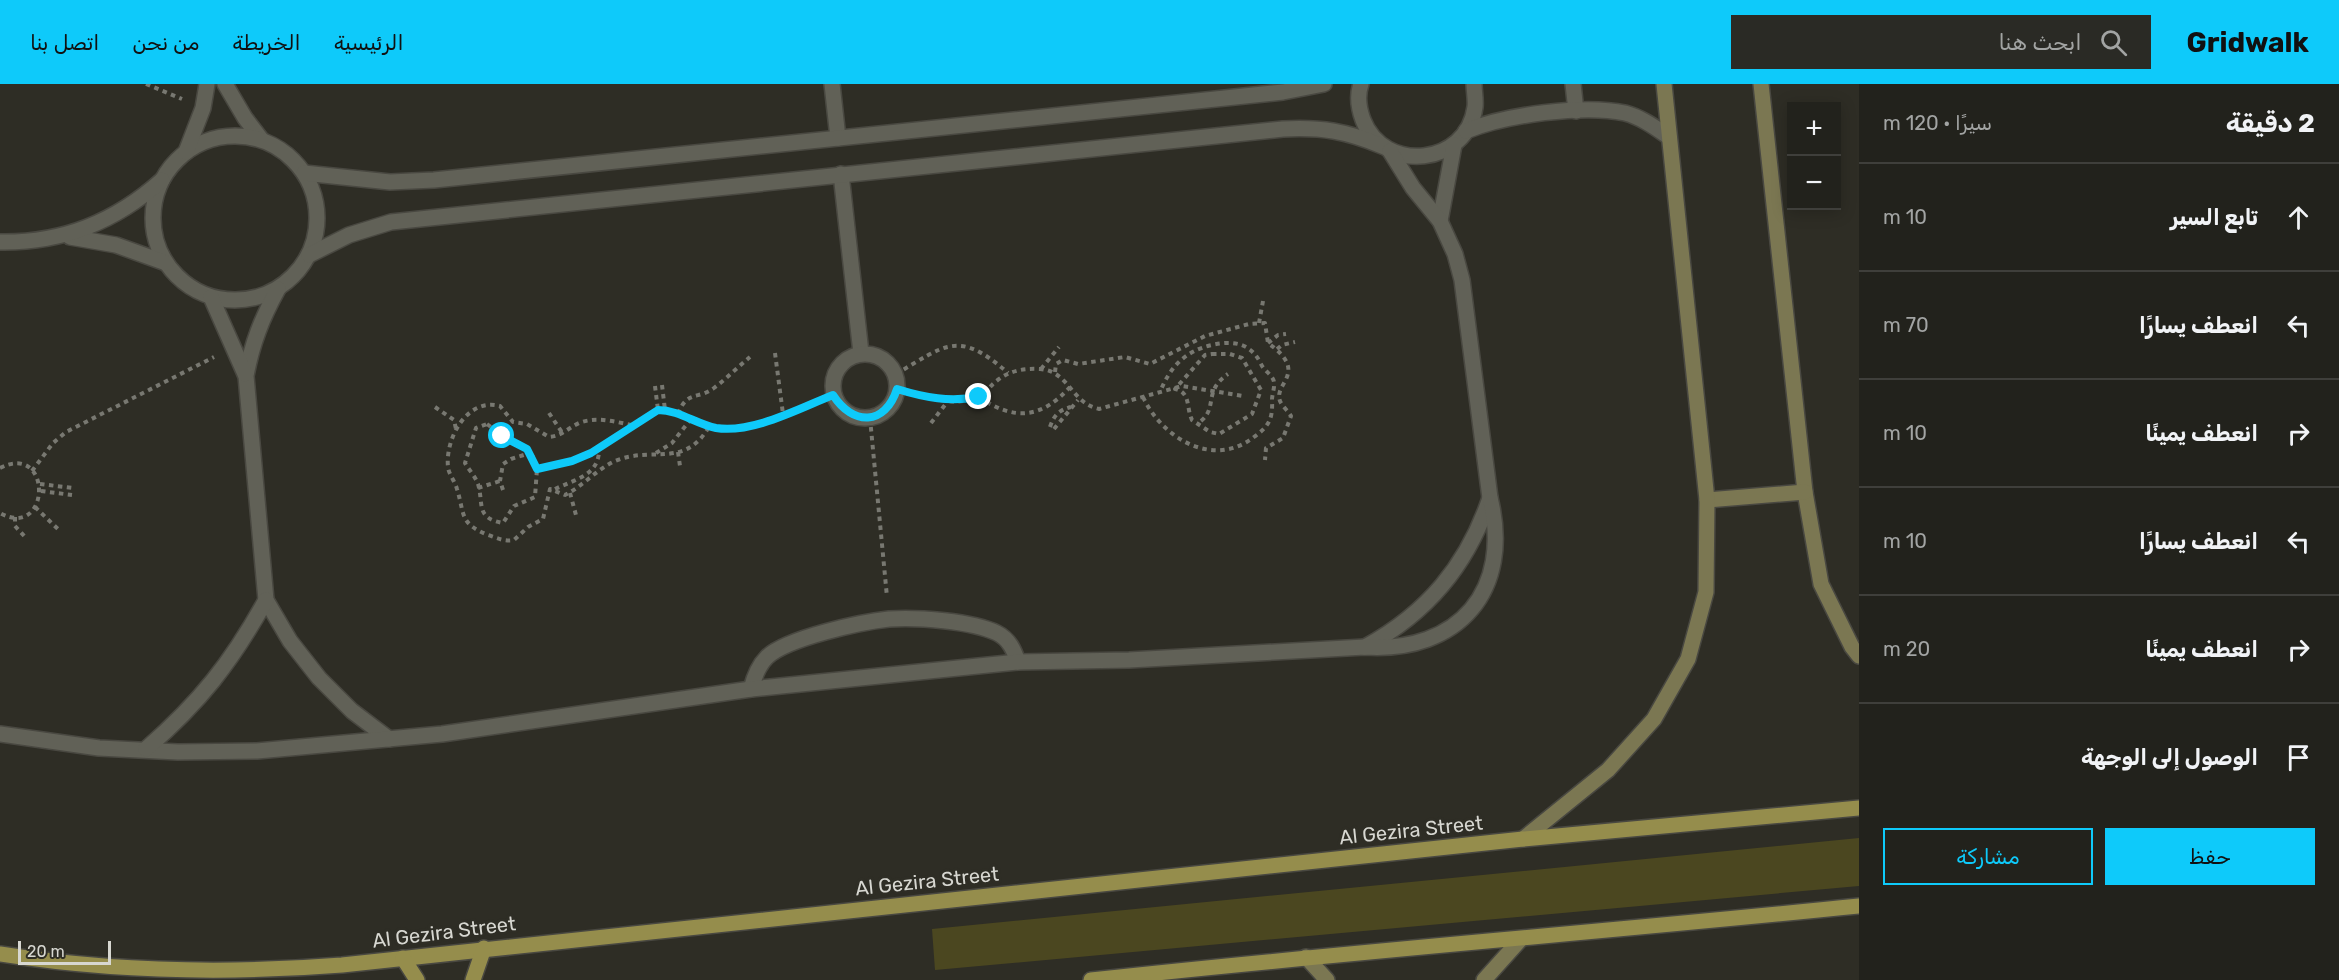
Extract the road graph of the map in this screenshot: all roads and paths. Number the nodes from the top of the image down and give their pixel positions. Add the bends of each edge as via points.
1 (146, 84) edge
2 (207, 84) edge
3 (225, 84) edge
4 (832, 84) edge
5 (1324, 84) edge
6 (1361, 84) edge
7 (1474, 84) edge
8 (1573, 84) edge
9 (1664, 84) edge
10 (1761, 84) edge
11 (203, 108) junction
12 (1576, 111) junction
13 (1466, 131) junction
14 (1669, 137) junction
15 (838, 138) junction
16 (261, 139) junction
17 (1454, 145) junction
18 (1386, 149) junction
19 (186, 152) junction
20 (304, 173) junction
21 (841, 174) junction
22 (162, 180) junction
23 (1440, 221) junction
24 (64, 236) junction
25 (0, 242) edge
26 (309, 255) junction
27 (166, 263) junction
28 (278, 289) junction
29 (211, 297) junction
30 (1263, 301) dead end
31 (1259, 323) junction
32 (1286, 334) dead end
33 (1295, 342) dead end
34 (1268, 343) junction
35 (234, 346) junction
36 (1059, 347) dead end
37 (1276, 349) junction
38 (775, 353) dead end
39 (861, 353) junction
40 (750, 357) dead end
41 (1041, 369) junction
42 (1008, 372) junction
43 (1055, 372) junction
44 (1228, 374) dead end
45 (246, 376) junction
46 (896, 382) junction
47 (662, 385) dead end
48 (655, 386) dead end
49 (1070, 387) junction
50 (1175, 389) junction
51 (1212, 391) junction
52 (1160, 393) junction
53 (833, 395) junction
54 (1244, 396) dead end
55 (979, 397) junction
56 (1143, 397) junction
57 (948, 400) junction
58 (1078, 400) junction
59 (1072, 407) junction
60 (435, 408) dead end
61 (658, 410) junction
62 (664, 410) junction
63 (549, 413) dead end
64 (678, 414) junction
65 (783, 414) junction
66 (870, 418) junction
67 (691, 419) junction
68 (1202, 421) dead end
69 (931, 423) dead end
70 (632, 425) junction
71 (710, 426) junction
72 (456, 430) junction
73 (563, 434) junction
74 (598, 448) junction
75 (678, 452) junction
76 (530, 453) junction
77 (653, 455) junction
78 (1265, 460) dead end
79 (680, 466) dead end
80 (0, 468) edge
81 (537, 469) junction
82 (32, 471) junction
83 (500, 481) junction
84 (40, 484) junction
85 (73, 488) dead end
86 (478, 488) junction
87 (555, 489) junction
88 (503, 490) dead end
89 (41, 491) junction
90 (1805, 492) junction
91 (570, 493) junction
92 (72, 495) dead end
93 (1490, 498) junction
94 (1707, 500) junction
95 (35, 507) junction
96 (0, 513) edge
97 (576, 515) dead end
98 (5, 516) junction
99 (0, 518) edge
100 (15, 518) junction
101 (60, 531) dead end
102 (26, 538) dead end
103 (266, 600) junction
104 (890, 619) junction
105 (1365, 647) junction
106 (1859, 656) edge
107 (1018, 662) junction
108 (751, 689) junction
109 (0, 734) edge
110 (389, 739) junction
111 (146, 749) junction
112 (1859, 808) edge
113 (1523, 839) junction
114 (1859, 906) edge
115 (1520, 940) junction
116 (484, 948) junction
117 (0, 954) edge
118 (1306, 957) junction
119 (404, 958) junction
120 (417, 980) edge
121 (473, 980) edge
122 (1091, 980) edge
123 (1327, 980) edge
124 (1484, 980) edge

1 - 11 path
2 - 11 street
3 - 16 street
4 - 15 street
5 - 15 street via 1283,92
6 - 18 street via 1360,111 1367,130
7 - 13 street via 1475,107
8 - 12 street
9 - 14 street
10 - 90 street
11 - 19 street
12 - 13 street via 1510,117
12 - 14 street via 1626,113
13 - 17 street
14 - 94 street
15 - 20 street via 434,180 390,182
16 - 19 street via 235,135 209,140
16 - 20 street via 286,152
17 - 18 street via 1435,155 1414,158
17 - 23 street
18 - 21 street via 1350,133 1317,128 1283,129
18 - 23 street
19 - 22 street
20 - 26 street via 316,199 317,228
21 - 26 street via 391,222 349,235
21 - 39 street
22 - 24 street via 117,215
22 - 27 street via 154,207 154,227
23 - 93 street via 1462,280
24 - 25 street
24 - 27 street via 116,245
26 - 28 street via 296,274
27 - 29 street via 186,284
28 - 29 street via 257,298 234,301
28 - 45 street via 262,316
29 - 35 street
30 - 31 path
31 - 34 path via 1265,323
31 - 43 path via 1205,336 1150,364 1125,357 1078,364 1064,360 1056,364
32 - 34 path
33 - 37 path
34 - 37 path
35 - 45 street
35 - 82 path via 66,432
36 - 41 path
37 - 78 path via 1288,366 1287,382 1280,396 1291,416 1283,438 1266,448
38 - 65 path
39 - 46 street via 875,354 888,362
39 - 53 street via 848,357 837,368 832,381
40 - 64 path via 711,390 690,396
41 - 42 path
41 - 43 path
42 - 46 path via 991,358 961,345 941,348
42 - 55 path
43 - 49 path
44 - 51 path
45 - 103 street
46 - 57 path via 930,399
46 - 66 street via 893,402 883,413
47 - 62 path
48 - 61 path
49 - 55 path via 1056,403 1037,412 1016,414
49 - 58 path
50 - 50 path via 1186,397 1192,420 1219,434 1252,414 1261,390 1242,358 1230,354 1205,355
50 - 51 path via 1189,386
50 - 52 path
51 - 54 path
51 - 68 path via 1210,409
52 - 56 path
52 - 56 path via 1171,371 1188,354 1233,342 1252,350 1275,382 1272,420 1242,446 1208,449 1191,445 1162,427
53 - 65 path
53 - 66 street via 848,413
55 - 57 path
56 - 58 path via 1099,409
57 - 69 path
58 - 59 path
59 - 59 path via 1053,417 1052,428
60 - 72 path via 454,420
61 - 62 path
61 - 70 path
62 - 64 path
63 - 73 path
64 - 67 path
65 - 71 path via 732,429
66 - 104 path
67 - 71 path
67 - 77 path via 672,443
70 - 73 path via 591,420 576,424
70 - 74 path
71 - 75 path via 694,447
72 - 73 path via 474,410 493,405 500,406 513,422 527,424 549,436
72 - 87 path via 448,469 471,528 501,540 514,540 543,519 549,489
74 - 81 path via 572,461
74 - 87 path via 598,464 592,472
75 - 77 path
75 - 79 path
76 - 81 path
76 - 83 path via 503,464
76 - 86 path via 493,427 476,428 465,463
77 - 91 path via 613,462
80 - 82 path via 15,464
81 - 86 path via 535,497 514,506 503,523 480,509
82 - 84 path
83 - 86 path
83 - 88 path
84 - 85 path
84 - 89 path
87 - 91 path via 565,495
89 - 92 path
89 - 95 path
90 - 94 street
90 - 106 street via 1821,584
91 - 97 path
93 - 105 street via 1468,551 1446,582 1413,616
93 - 105 street via 1496,550 1491,576 1479,599 1462,619 1417,645
94 - 113 street via 1706,592 1688,659 1654,719 1608,770
95 - 100 path
95 - 101 path
96 - 98 path
98 - 99 path
98 - 100 path
100 - 102 path via 15,526
103 - 110 street via 319,678 352,711
103 - 111 street via 215,682
104 - 107 street via 939,621 988,630 1008,641
104 - 108 street via 838,629 777,650 759,666
105 - 107 street
107 - 108 street
108 - 110 street
109 - 111 street via 99,748
110 - 111 street via 257,751
112 - 113 main road, Al Gezira Street
113 - 116 main road, Al Gezira Street
114 - 115 main road
115 - 118 main road
115 - 124 street
116 - 119 main road, Al Gezira Street
116 - 121 main road
117 - 119 main road, Al Gezira Street via 154,971 257,971
118 - 122 main road
118 - 123 street
119 - 120 main road

